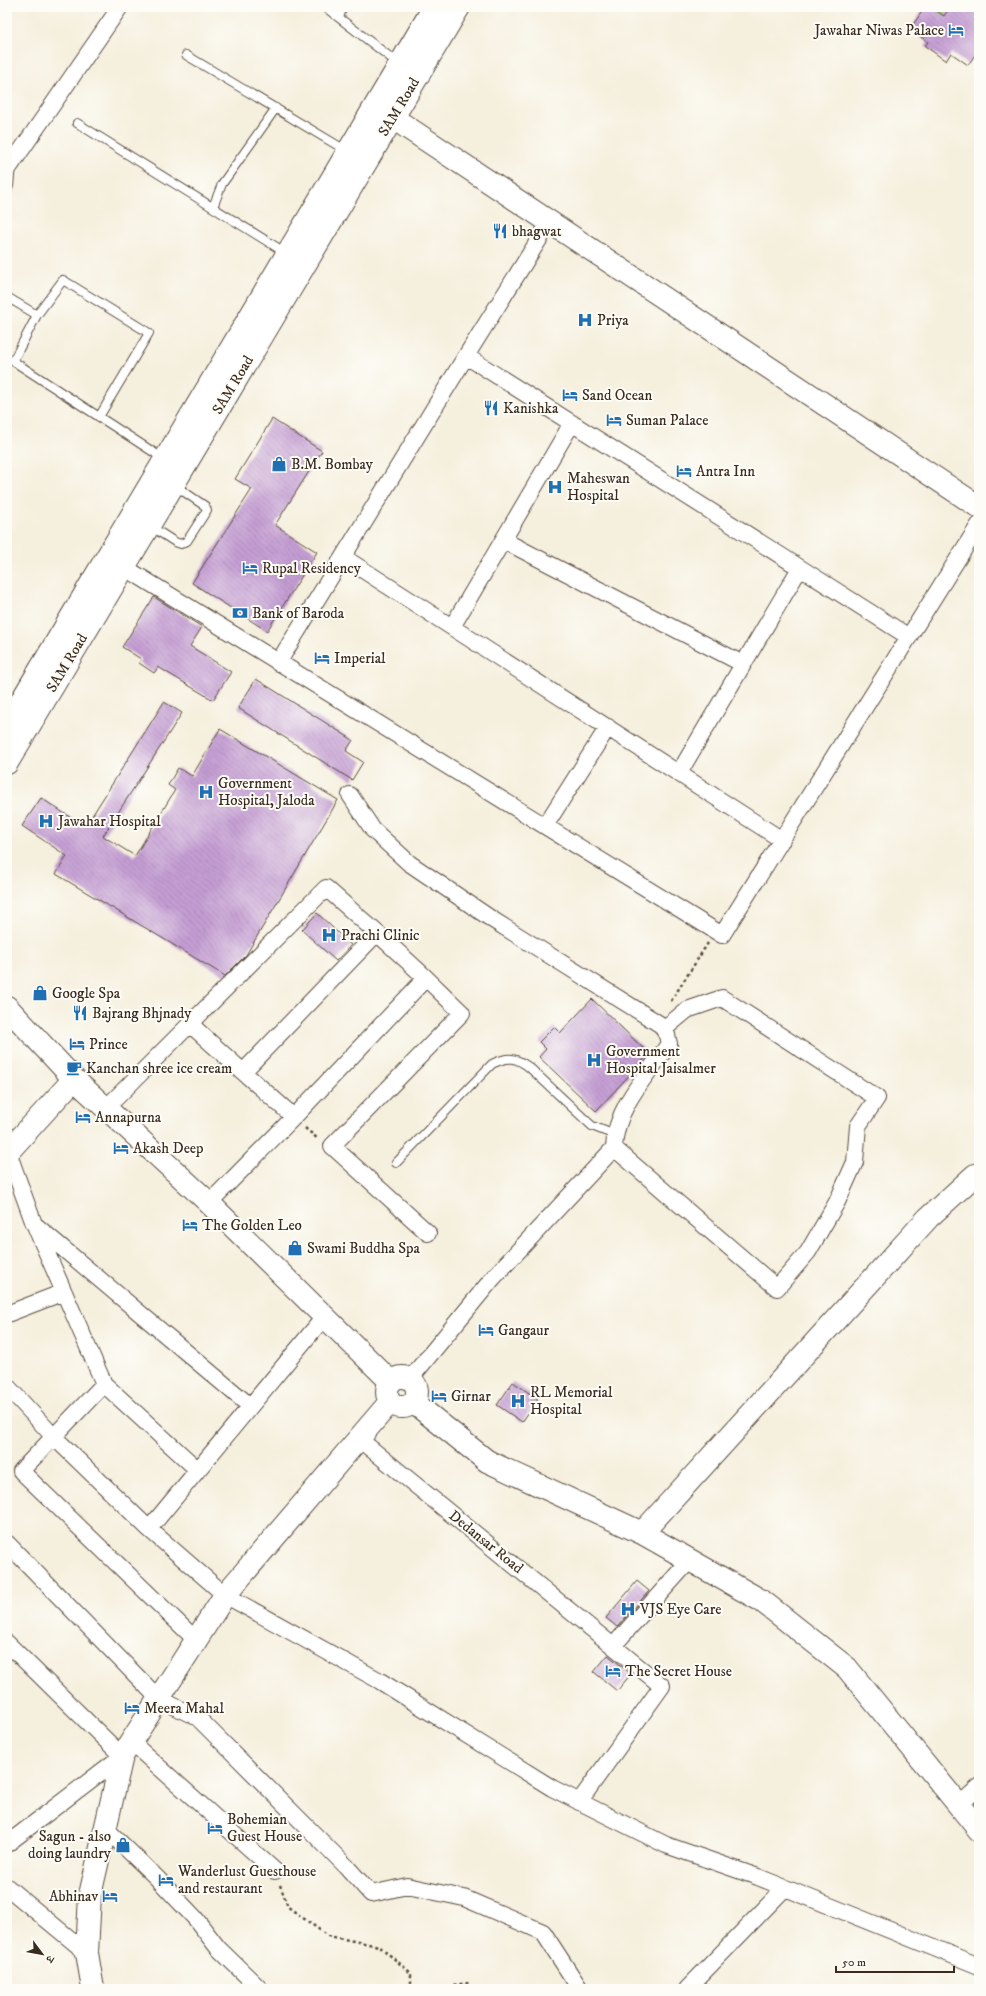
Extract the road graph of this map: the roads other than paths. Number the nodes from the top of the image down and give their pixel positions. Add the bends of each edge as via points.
1 (120, 7) edge
2 (325, 7) edge
3 (343, 7) edge
4 (434, 7) edge
5 (459, 7) edge
6 (339, 17) junction
7 (186, 55) dead end
8 (400, 64) junction
9 (276, 108) junction
10 (393, 118) junction
11 (77, 123) dead end
12 (348, 151) junction
13 (9, 163) edge
14 (7, 191) edge
15 (213, 207) junction
16 (550, 222) junction
17 (287, 254) junction
18 (7, 297) edge
19 (37, 315) junction
20 (466, 356) junction
21 (99, 417) junction
22 (572, 423) junction
23 (164, 460) junction
24 (173, 485) junction
25 (979, 507) edge
26 (149, 525) junction
27 (979, 525) edge
28 (503, 540) junction
29 (343, 557) junction
30 (124, 567) junction
31 (800, 568) junction
32 (452, 627) junction
33 (909, 637) junction
34 (278, 663) junction
35 (743, 664) junction
36 (7, 725) edge
37 (608, 728) junction
38 (7, 763) edge
39 (679, 773) junction
40 (350, 795) dead end
41 (545, 826) junction
42 (782, 840) junction
43 (377, 934) junction
44 (426, 978) junction
45 (7, 1007) edge
46 (190, 1024) junction
47 (661, 1026) junction
48 (243, 1072) junction
49 (74, 1079) junction
50 (106, 1108) junction
51 (294, 1117) junction
52 (615, 1142) junction
53 (8, 1152) edge
54 (396, 1163) dead end
55 (979, 1178) edge
56 (209, 1203) junction
57 (34, 1224) junction
58 (428, 1233) dead end
59 (64, 1292) junction
60 (7, 1314) edge
61 (324, 1316) junction
62 (104, 1384) junction
63 (7, 1386) edge
64 (397, 1387) junction
65 (250, 1406) junction
66 (54, 1437) junction
67 (359, 1439) junction
68 (198, 1470) junction
69 (150, 1529) junction
70 (642, 1533) junction
71 (7, 1543) edge
72 (690, 1560) junction
73 (225, 1595) junction
74 (195, 1639) junction
75 (7, 1643) edge
76 (613, 1646) junction
77 (158, 1698) junction
78 (126, 1749) junction
79 (979, 1788) edge
80 (579, 1802) junction
81 (959, 1805) junction
82 (105, 1828) junction
83 (979, 1830) edge
84 (7, 1844) edge
85 (275, 1871) road end
86 (785, 1888) junction
87 (11, 1897) edge
88 (87, 1953) junction
89 (979, 1966) edge
90 (93, 1989) edge
91 (260, 1989) edge
92 (580, 1989) edge
93 (687, 1989) edge

1 - 13 street
2 - 6 lane
3 - 6 lane
4 - 8 main road
5 - 10 main road, SAM Road
6 - 8 lane
7 - 9 lane
8 - 12 main road
9 - 12 lane
9 - 15 lane via 222,184
10 - 16 main road
10 - 24 main road, SAM Road
11 - 15 lane
12 - 17 main road
13 - 14 lane
15 - 17 lane
16 - 20 street
16 - 25 main road
17 - 23 main road
18 - 19 lane
19 - 21 lane via 13,361
19 - 21 lane via 63,280 148,333
20 - 22 street
20 - 29 street
21 - 23 lane
22 - 28 street
22 - 31 street
23 - 36 main road
24 - 26 main road, SAM Road
24 - 26 lane via 205,506 207,510 187,541 181,544
26 - 30 main road, SAM Road
27 - 33 street
28 - 32 street
28 - 35 street
29 - 32 street
29 - 34 street
30 - 34 street
30 - 38 main road, SAM Road
31 - 33 street
31 - 35 street
32 - 37 street
33 - 42 street
34 - 41 street
35 - 39 street
37 - 39 street
37 - 41 street
39 - 42 street
40 - 47 street via 373,830 409,863 493,920
41 - 42 street via 722,935
43 - 44 street
43 - 46 street via 326,888
43 - 48 street
44 - 51 street
44 - 58 street via 462,1013 332,1146
45 - 49 main road
46 - 48 street
46 - 50 street
47 - 52 street via 669,1044 631,1096
47 - 52 street via 687,1010 722,998 877,1098 858,1126 855,1162 837,1202 808,1252 777,1288
48 - 51 street
49 - 50 main road
49 - 53 main road
50 - 56 main road
51 - 56 street
52 - 54 lane via 592,1126 521,1060 512,1057 492,1064
52 - 64 street
53 - 57 street
55 - 70 main road via 975,1175 928,1218
56 - 61 main road
57 - 59 street
57 - 65 street
59 - 60 street
59 - 62 street
61 - 64 main road
61 - 65 street
62 - 66 street
62 - 68 street
63 - 66 street
64 - 67 main road
64 - 70 main road via 399,1407 409,1406 413,1402 487,1461
65 - 68 street
66 - 69 street
66 - 74 street via 21,1471
67 - 73 main road
67 - 76 street, Dedansar Road
68 - 69 street
69 - 73 street
70 - 72 main road
71 - 77 street
72 - 76 street
72 - 81 main road via 762,1601 847,1668
73 - 74 main road
73 - 80 street via 380,1681 552,1788
74 - 77 main road
75 - 78 street
76 - 80 street, Dedansar Road via 662,1686
77 - 78 main road
77 - 92 street via 198,1718 371,1894 407,1886 464,1898 543,1932
78 - 82 main road
78 - 84 street
78 - 85 street
79 - 81 street
80 - 86 street via 666,1845
81 - 83 main road
82 - 88 main road via 90,1895
82 - 91 street via 163,1884 195,1918 218,1948
86 - 89 street
86 - 93 street
87 - 88 street
88 - 90 main road

